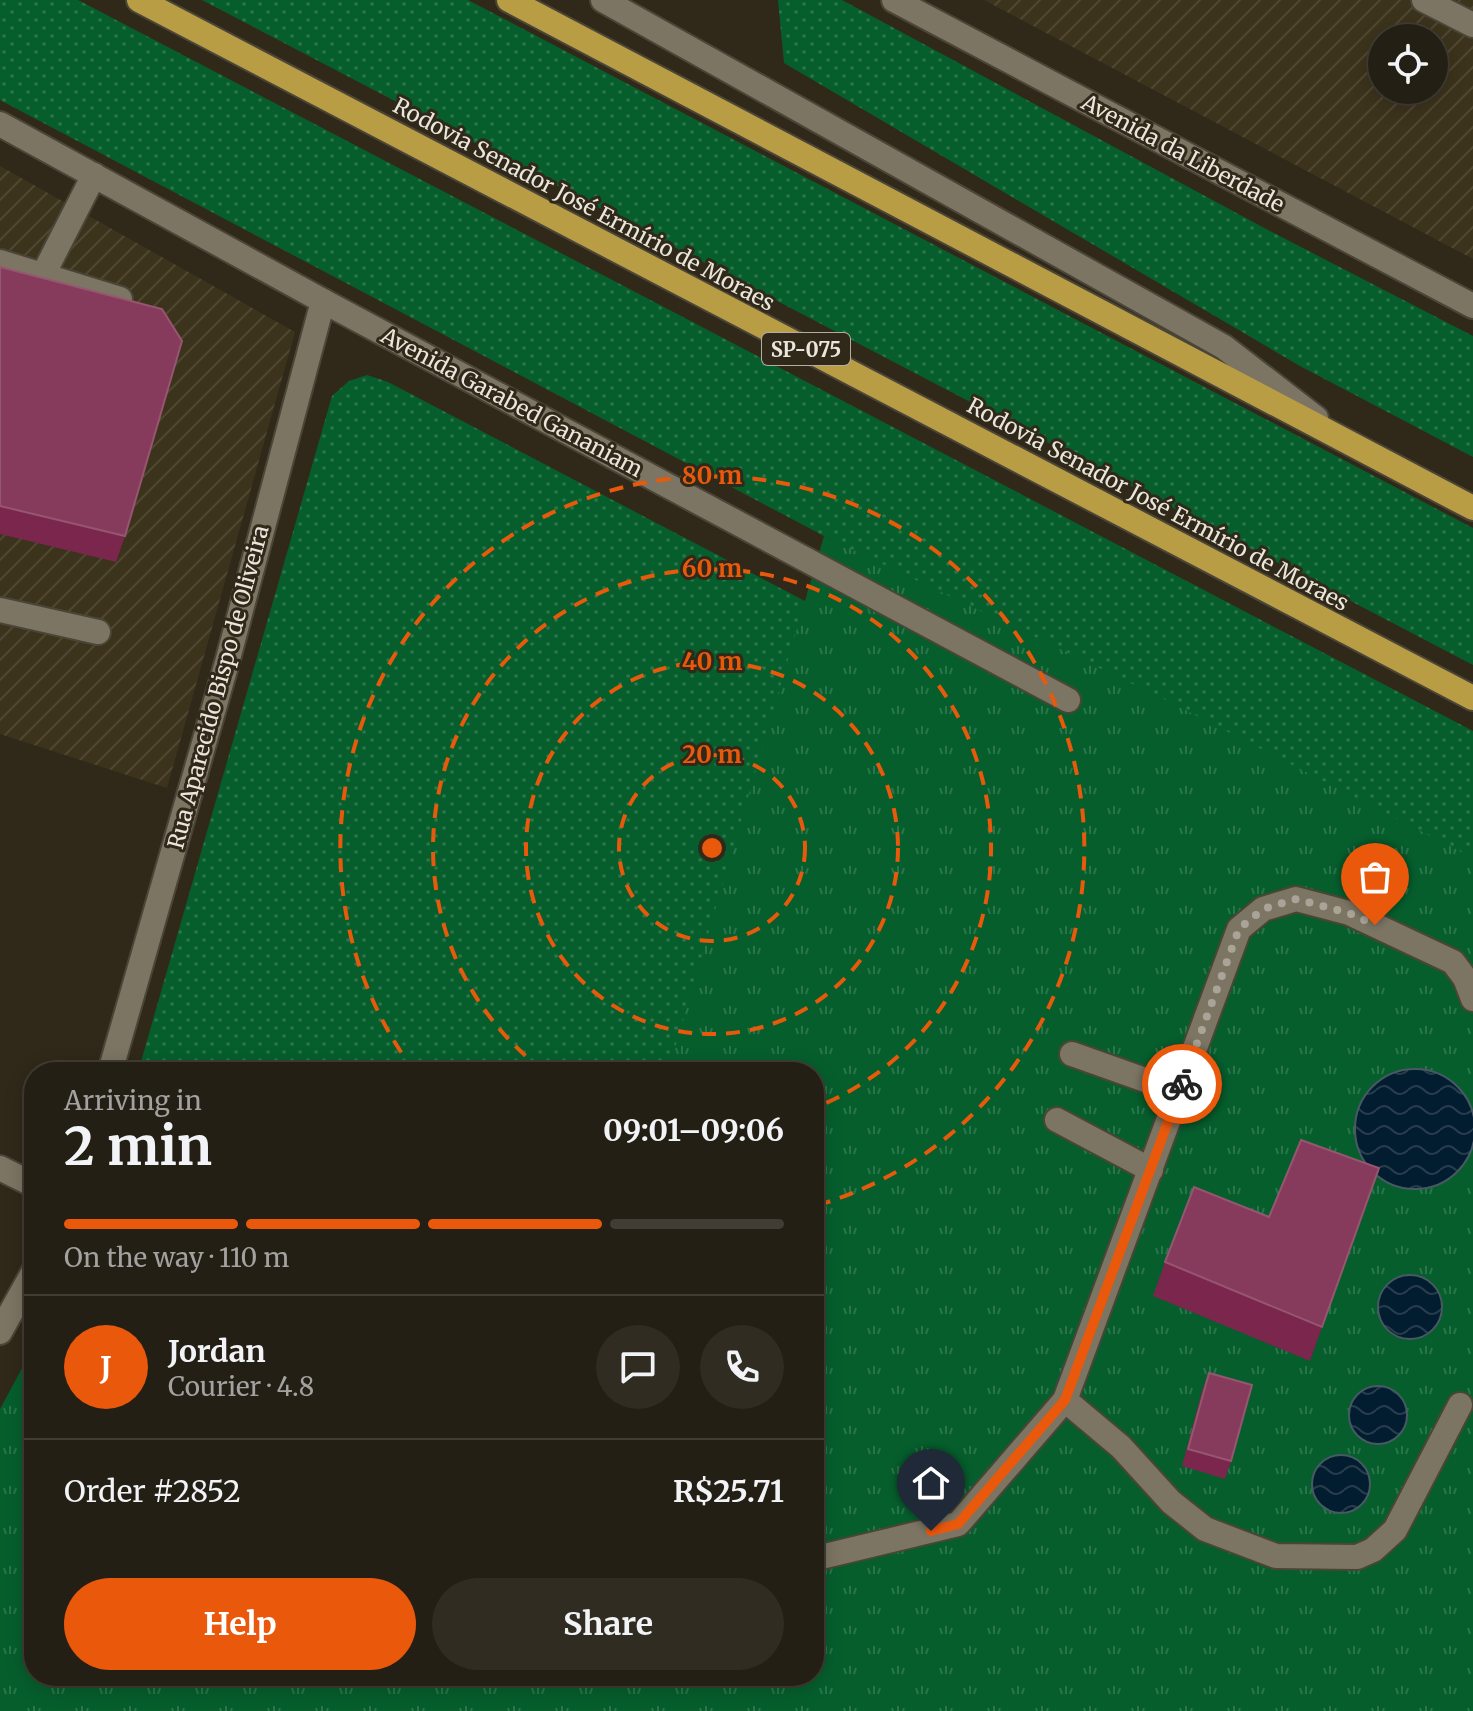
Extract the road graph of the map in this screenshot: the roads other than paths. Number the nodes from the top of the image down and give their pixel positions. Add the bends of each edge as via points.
1 (139, 0) edge
2 (509, 0) edge
3 (603, 0) edge
4 (894, 0) edge
5 (1424, 0) edge
6 (1473, 25) edge
7 (0, 124) edge
8 (94, 175) junction
9 (0, 262) edge
10 (43, 275) junction
11 (323, 301) junction
12 (139, 306) edge
13 (1473, 306) edge
14 (1346, 441) junction
15 (1473, 508) edge
16 (0, 610) edge
17 (98, 632) dead end
18 (1473, 698) edge
19 (1068, 700) dead end
20 (1473, 999) edge
21 (1072, 1054) dead end
22 (113, 1062) edge
23 (1179, 1092) junction
24 (1057, 1120) dead end
25 (0, 1168) edge
26 (1151, 1170) junction
27 (24, 1180) edge
28 (24, 1289) edge
29 (0, 1332) edge
30 (1065, 1400) junction
31 (1460, 1405) dead end
32 (824, 1556) edge

1 - 18 highway, Rodovia Senador José Ermírio de Moraes / SP-075
2 - 14 highway
3 - 14 street via 1224,347
4 - 13 street, Avenida da Liberdade
5 - 6 street
7 - 8 street, Avenida Garabed Gananiam
8 - 10 street
8 - 11 street, Avenida Garabed Gananiam
9 - 10 street
10 - 12 street
11 - 19 street, Avenida Garabed Gananiam
11 - 22 street, Rua Aparecido Bispo de Oliveira
14 - 15 highway
16 - 17 street
20 - 23 street via 1453,962 1349,913 1296,899 1263,909 1239,929
21 - 23 street
23 - 26 street
24 - 26 street
25 - 27 street
26 - 30 street
28 - 29 street
30 - 31 street via 1205,1529 1276,1556 1357,1557 1373,1550 1395,1530
30 - 32 street via 958,1524

